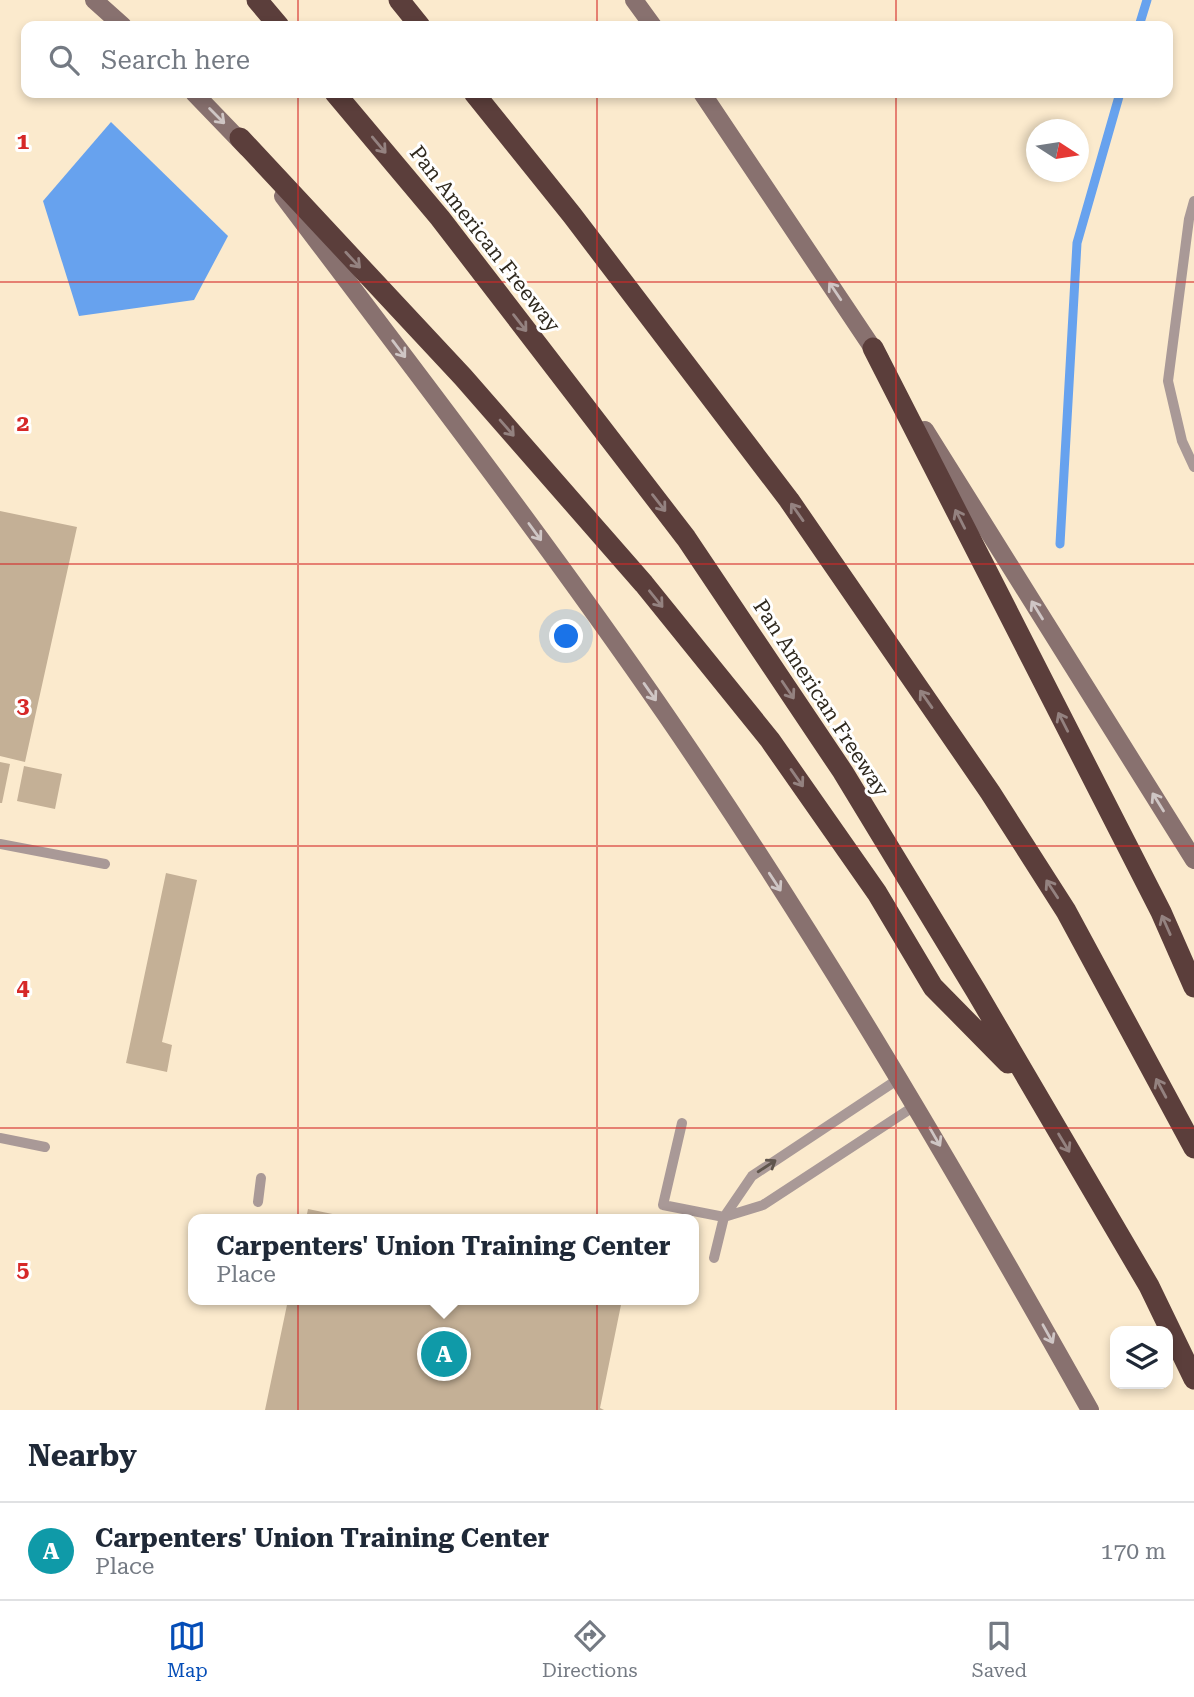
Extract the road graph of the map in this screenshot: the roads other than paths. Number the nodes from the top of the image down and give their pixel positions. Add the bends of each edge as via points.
1 (94, 0) edge
2 (257, 0) edge
3 (399, 0) edge
4 (634, 0) edge
5 (117, 21) edge
6 (275, 21) edge
7 (416, 21) edge
8 (649, 21) edge
9 (199, 98) edge
10 (339, 98) edge
11 (478, 98) edge
12 (705, 98) edge
13 (240, 138) junction
14 (1194, 201) edge
15 (873, 348) junction
16 (1194, 467) edge
17 (0, 844) edge
18 (1194, 860) edge
19 (104, 864) dead end
20 (1194, 987) edge
21 (900, 1078) junction
22 (1029, 1085) junction
23 (916, 1105) junction
24 (682, 1123) dead end
25 (0, 1138) edge
26 (46, 1147) dead end
27 (1194, 1148) edge
28 (261, 1178) dead end
29 (258, 1202) dead end
30 (724, 1217) junction
31 (714, 1258) dead end
32 (1194, 1379) edge
33 (1090, 1410) edge

1 - 5 main road
2 - 6 highway
3 - 7 highway
4 - 8 main road
9 -> 13 main road
10 -> 22 highway, Pan American Freeway via 440,218 686,538 843,772
27 -> 11 highway via 1066,911 990,792 789,500
15 -> 12 main road
13 -> 21 main road via 471,444 667,716
13 -> 22 highway via 463,377 644,584 771,740 877,893 933,987
14 - 16 lane via 1168,381 1182,441
18 -> 15 main road
20 -> 15 highway via 1161,912
17 - 19 lane
21 - 23 main road
30 -> 21 lane via 752,1176
22 -> 32 highway, Pan American Freeway via 1149,1286
23 - 30 lane via 764,1205
23 -> 33 main road
24 - 30 lane via 663,1205
25 - 26 lane
28 - 29 lane
30 - 31 lane

